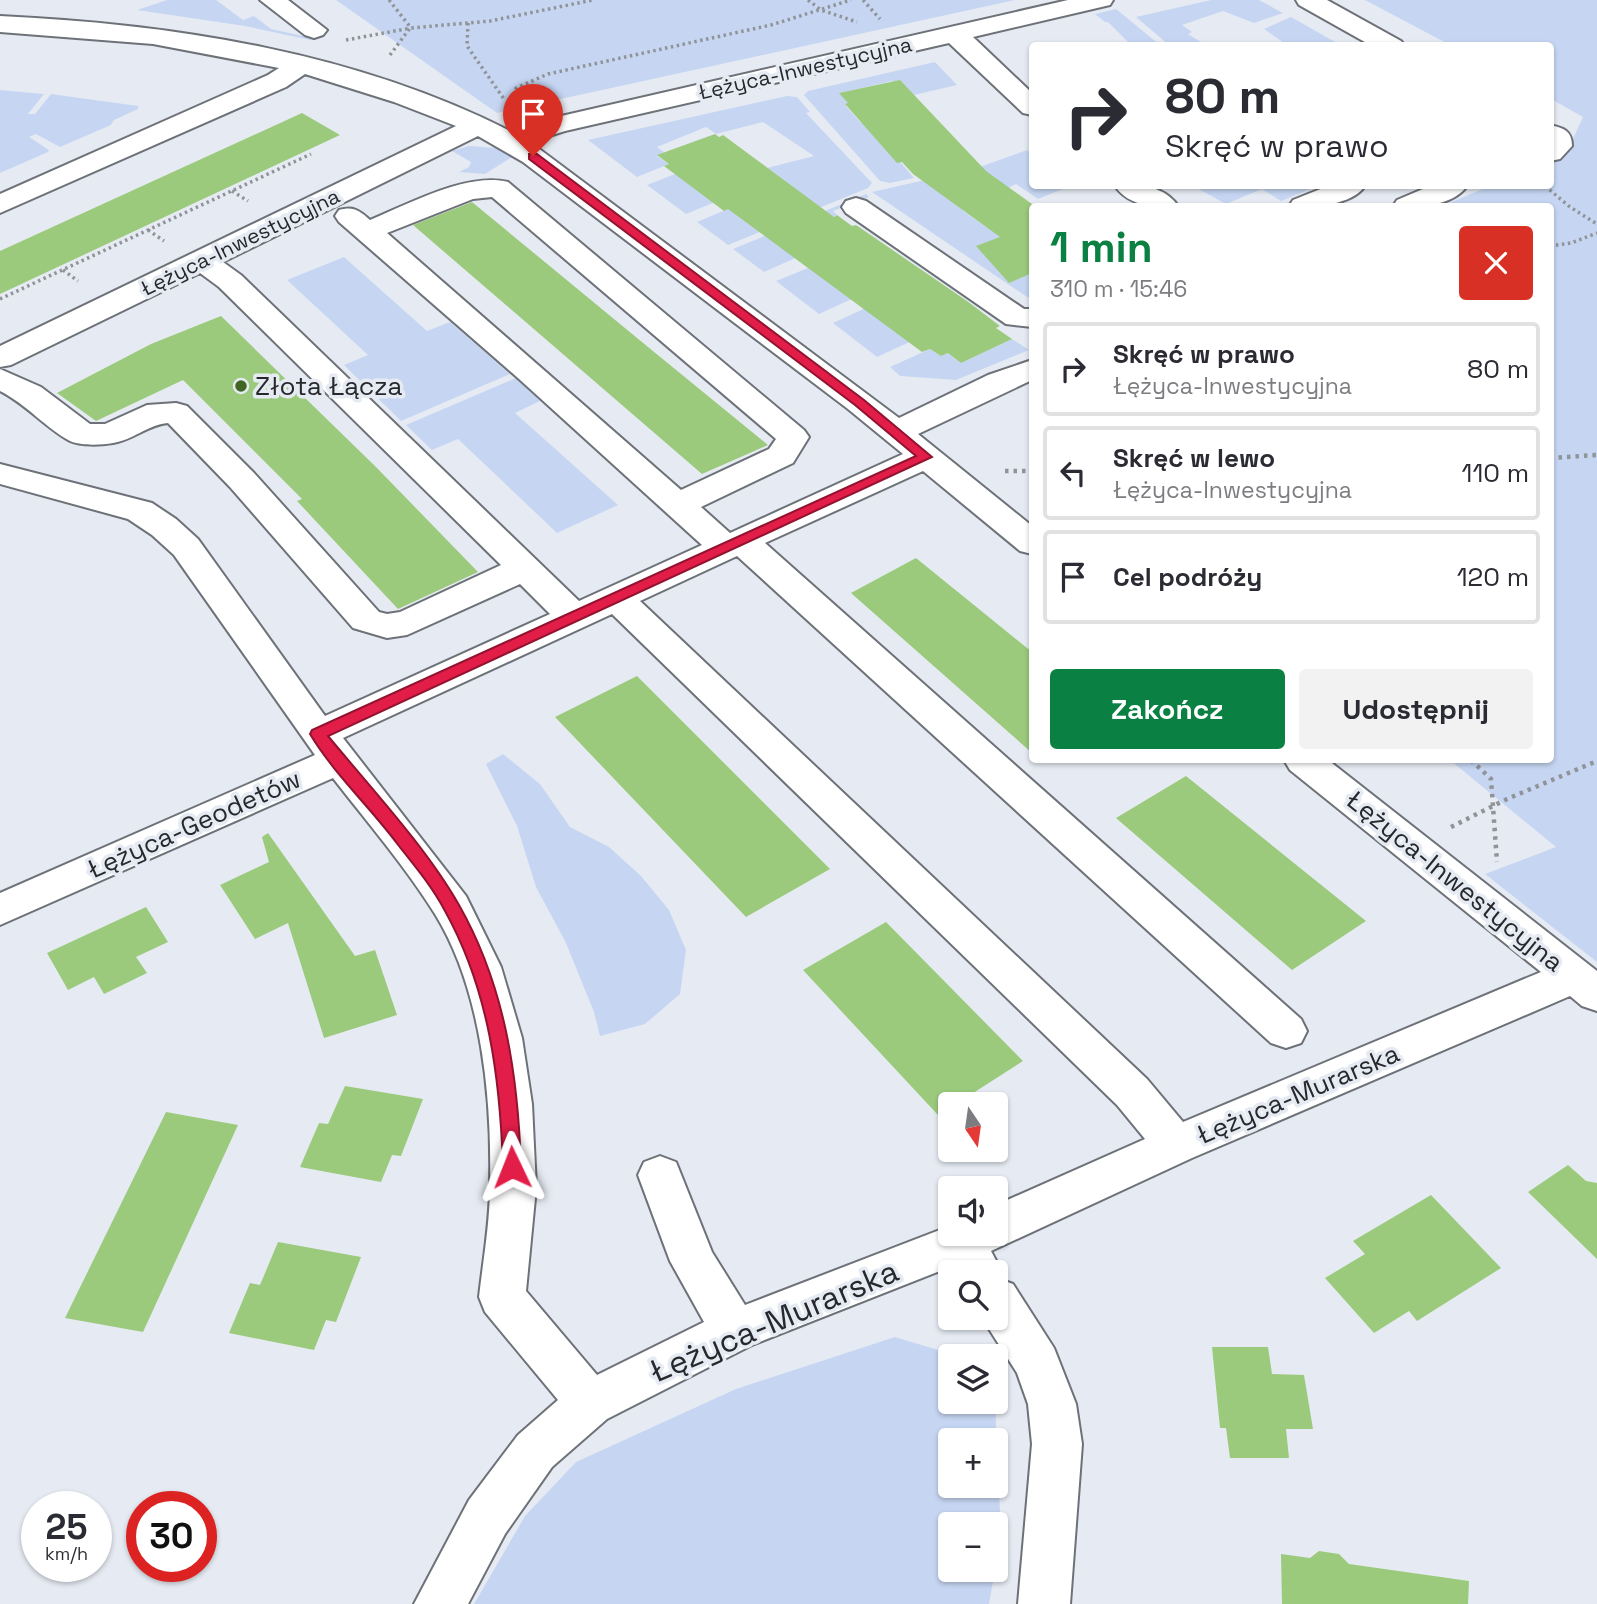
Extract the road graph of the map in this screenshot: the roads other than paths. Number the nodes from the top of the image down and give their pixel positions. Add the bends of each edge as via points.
1 (272, 0) edge
2 (1101, 0) edge
3 (1308, 0) edge
4 (0, 24) edge
5 (314, 30) dead end
6 (955, 34) junction
7 (1385, 42) edge
8 (301, 65) junction
9 (1029, 104) edge
10 (495, 133) junction
11 (1554, 136) edge
12 (1554, 150) edge
13 (1134, 189) edge
14 (1344, 189) edge
15 (1446, 189) edge
16 (327, 201) junction
17 (1159, 203) edge
18 (1310, 203) edge
19 (1414, 203) edge
20 (0, 204) edge
21 (856, 207) dead end
22 (367, 231) junction
23 (202, 261) junction
24 (1029, 318) edge
25 (0, 358) edge
26 (1029, 370) edge
27 (0, 378) edge
28 (895, 432) junction
29 (925, 457) junction
30 (0, 474) edge
31 (679, 504) junction
32 (1029, 541) edge
33 (734, 544) junction
34 (522, 569) junction
35 (616, 598) junction
36 (573, 617) junction
37 (329, 746) junction
38 (1307, 763) edge
39 (0, 911) edge
40 (1585, 985) edge
41 (1286, 1031) dead end
42 (1176, 1145) junction
43 (660, 1175) dead end
44 (1008, 1229) edge
45 (972, 1246) edge
46 (1008, 1318) edge
47 (735, 1329) junction
48 (590, 1403) junction
49 (440, 1604) edge
50 (1044, 1604) edge

1 - 5 street
2 - 6 street, Łężyca-Inwestycyjna
3 - 7 street
4 - 8 street via 76,17
6 - 9 street
6 - 10 street, Łężyca-Inwestycyjna via 557,125
8 - 10 street via 387,90
8 - 20 street via 277,81
10 - 16 street, Łężyca-Inwestycyjna
10 - 28 street
11 - 12 street via 1558,146
13 - 17 street
14 - 18 street
15 - 19 street
16 - 22 street
16 - 23 street, Łężyca-Inwestycyjna
21 - 24 street via 1017,318
22 - 31 street
22 - 31 street via 468,191 498,188 793,438 781,456
23 - 25 street, Łężyca-Inwestycyjna
23 - 34 street via 230,281
26 - 28 street
27 - 34 street via 30,394 82,434 111,434 147,415 176,413 366,620 387,626 407,623
28 - 29 street
29 - 32 street
29 - 33 street
30 - 37 street via 140,511 164,527 186,547
31 - 33 street
33 - 35 street
33 - 41 street
34 - 36 street
35 - 36 street
35 - 42 street via 1132,1092
36 - 37 street
37 - 39 street, Łężyca-Geodetów
37 - 48 street via 452,907 480,967 501,1038 510,1104 513,1188 502,1297
38 - 40 street, Łężyca-Inwestycyjna
40 - 42 street, Łężyca-Murarska
42 - 44 street, Łężyca-Murarska
43 - 47 street via 694,1261
45 - 47 street, Łężyca-Murarska
46 - 50 street via 1037,1363 1052,1404 1057,1444
47 - 48 street, Łężyca-Murarska
48 - 49 street via 535,1451 487,1517

